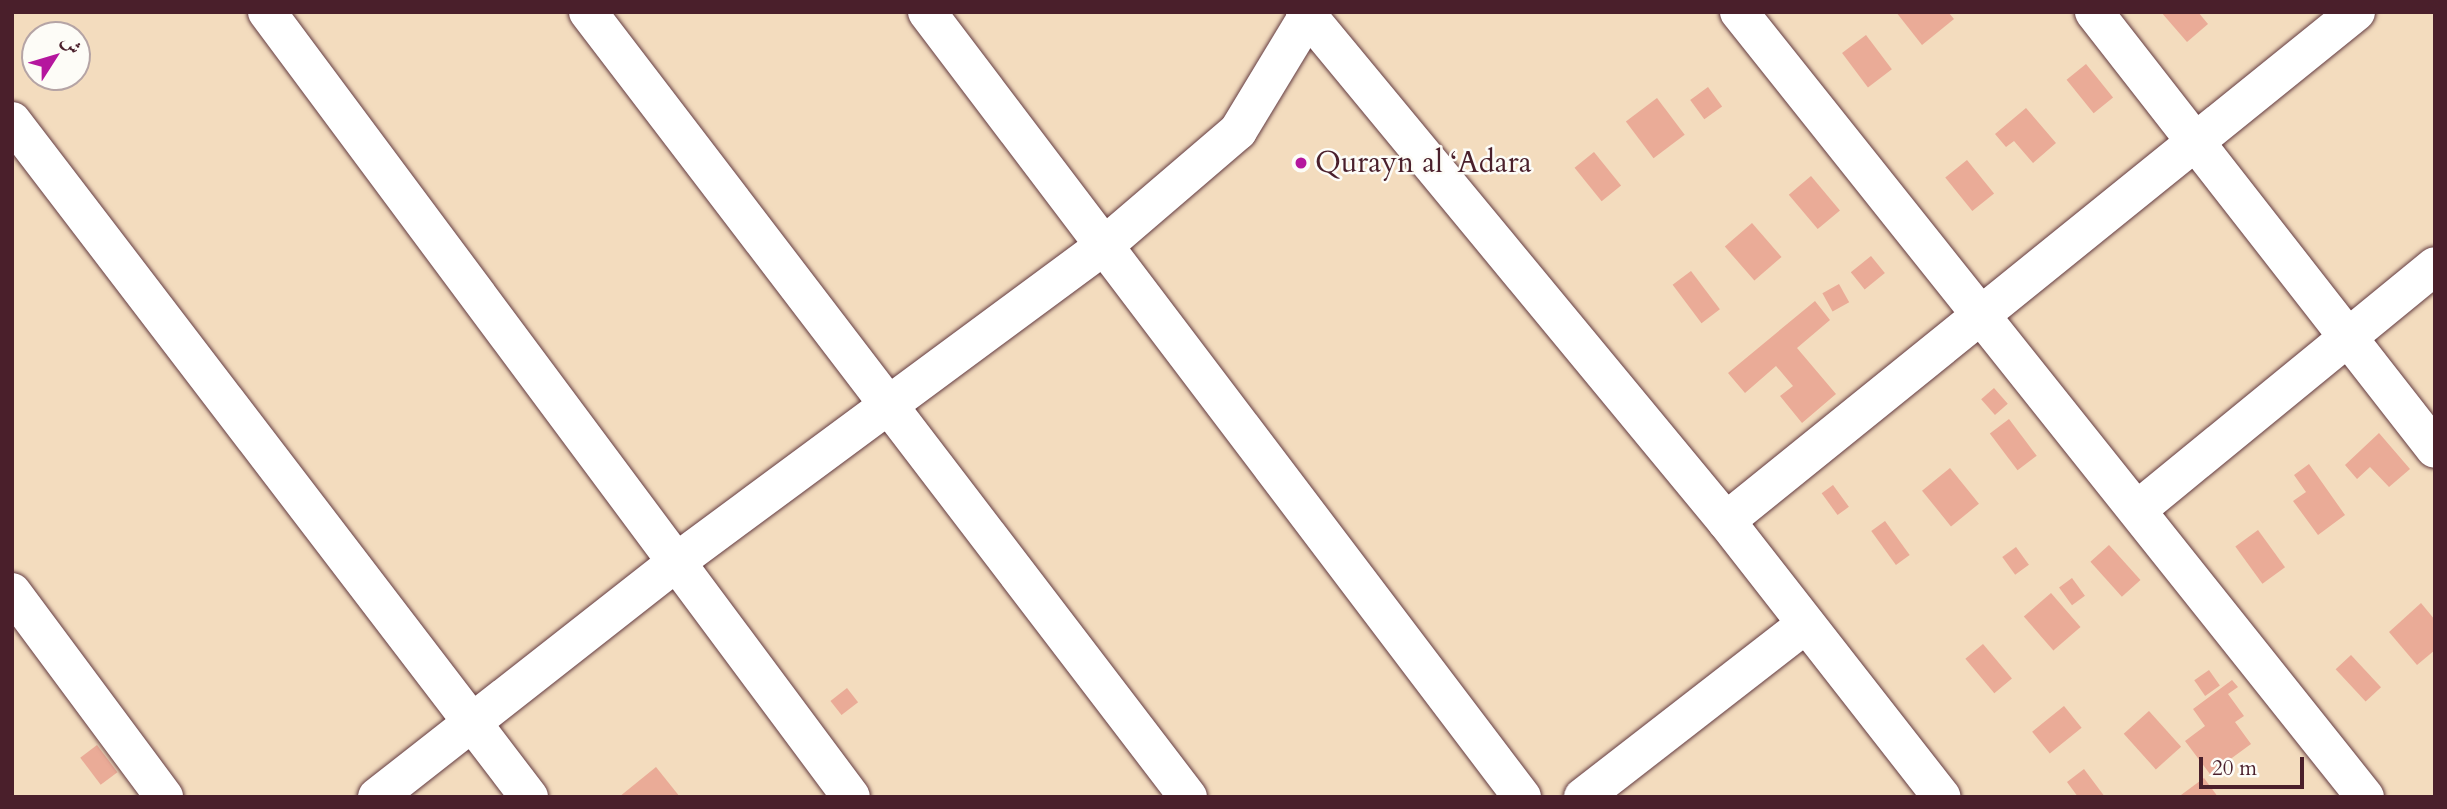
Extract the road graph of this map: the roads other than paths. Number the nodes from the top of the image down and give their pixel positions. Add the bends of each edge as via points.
1 (267, 12) edge
2 (588, 12) edge
3 (927, 12) edge
4 (1739, 12) edge
5 (2094, 12) edge
6 (2356, 12) edge
7 (1308, 13) edge
8 (12, 121) edge
9 (2197, 144) junction
10 (1105, 245) junction
11 (2435, 266) edge
12 (1981, 317) junction
13 (2347, 340) junction
14 (890, 408) junction
15 (2435, 449) edge
16 (2137, 510) junction
17 (1726, 521) junction
18 (679, 560) junction
19 (12, 592) edge
20 (1806, 624) junction
21 (474, 723) junction
22 (164, 797) edge
23 (377, 797) edge
24 (529, 797) edge
25 (851, 797) edge
26 (1188, 797) edge
27 (1522, 797) edge
28 (1583, 797) edge
29 (1942, 797) edge
30 (2365, 797) edge

1 - 18 street via 552,401
2 - 14 street
3 - 10 street
4 - 12 street
5 - 9 street
6 - 9 street
7 - 10 street via 1238,131
7 - 17 street
8 - 21 street
9 - 12 street
9 - 13 street
10 - 14 street
10 - 27 street
11 - 13 street
12 - 16 street
12 - 17 street
13 - 15 street
13 - 16 street
14 - 18 street
14 - 26 street
16 - 30 street
17 - 20 street
18 - 21 street
18 - 25 street
19 - 22 street
20 - 28 street
20 - 29 street
21 - 23 street
21 - 24 street

